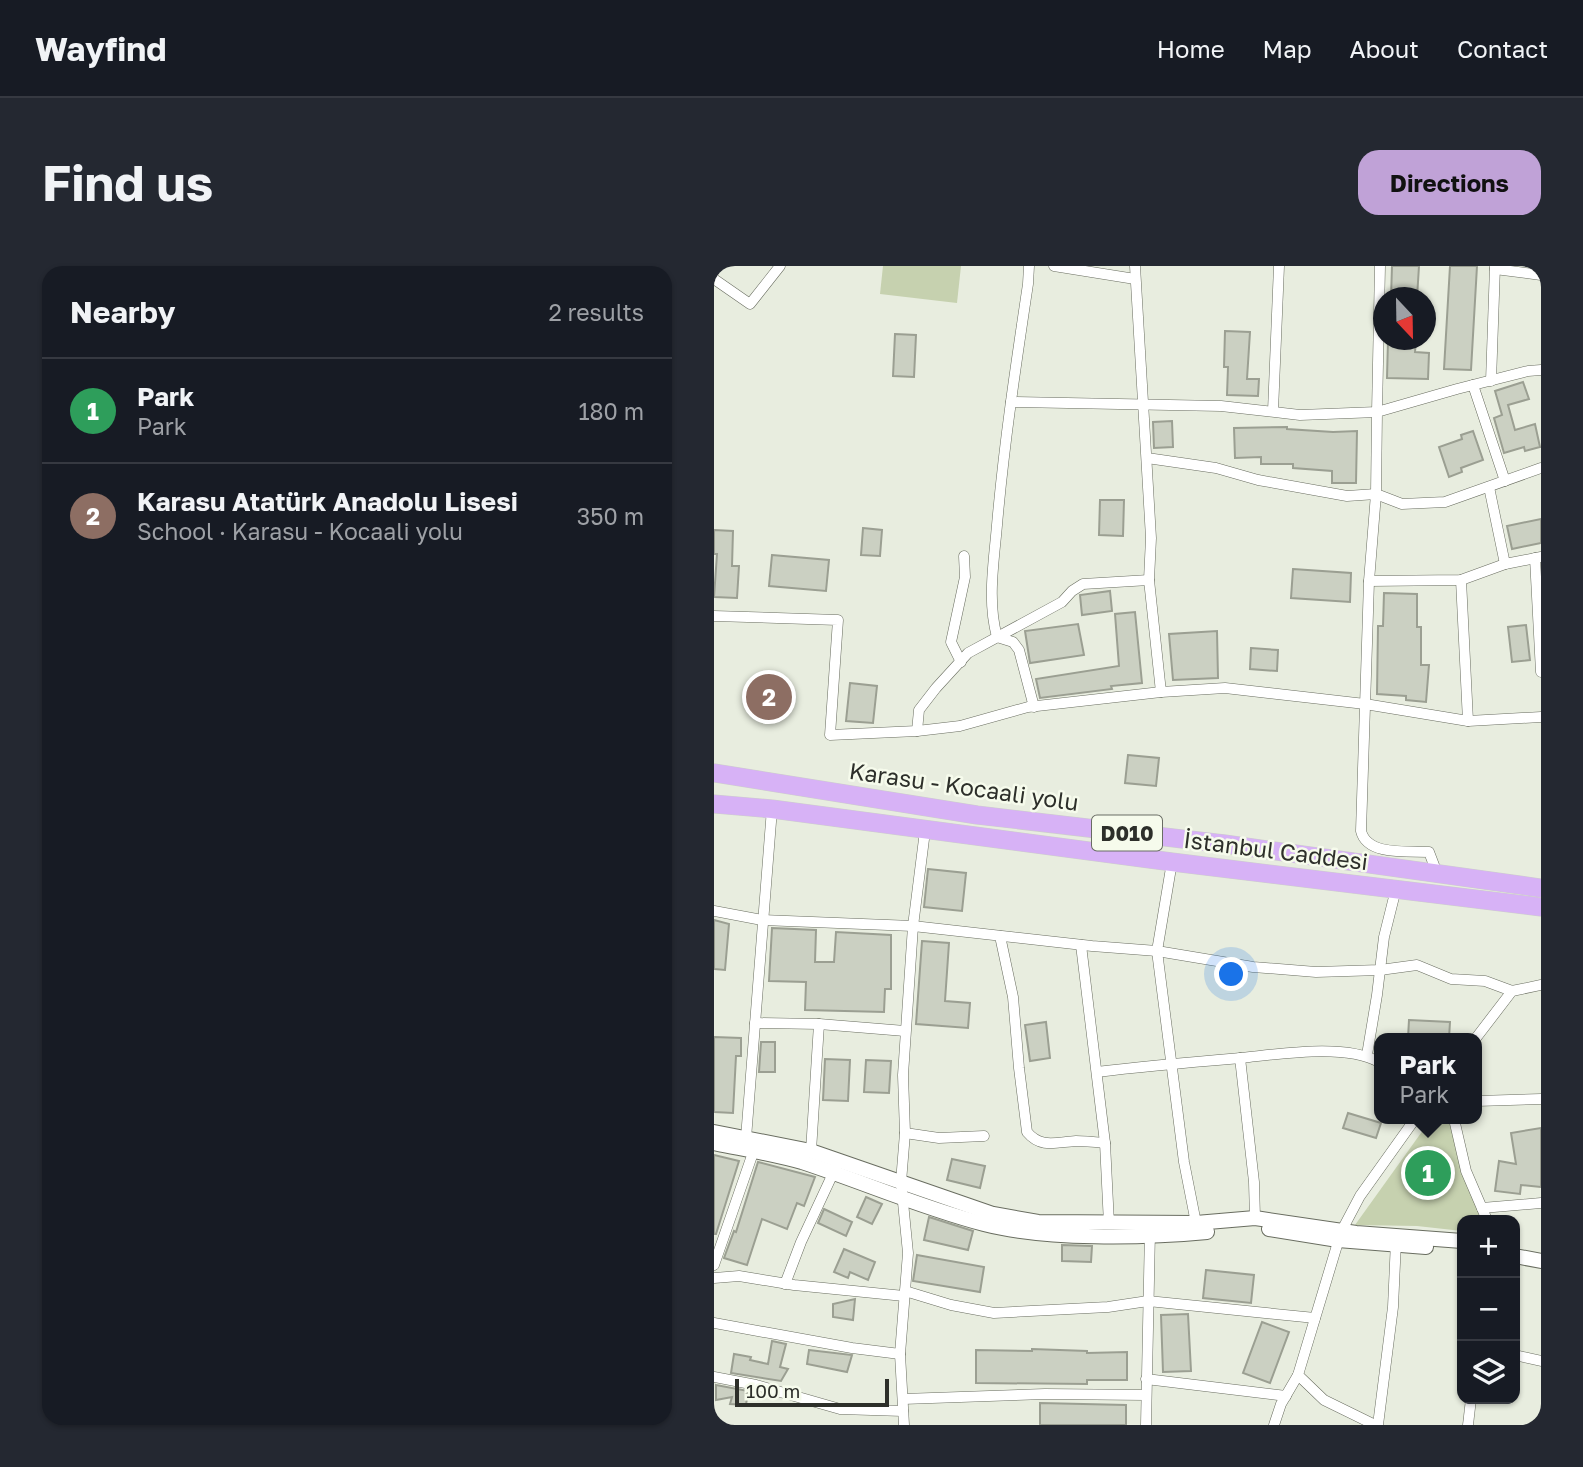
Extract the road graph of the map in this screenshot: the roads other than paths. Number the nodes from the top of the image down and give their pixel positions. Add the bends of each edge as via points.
1 (780, 266) edge
2 (1029, 266) edge
3 (1054, 266) edge
4 (1135, 266) edge
5 (1279, 266) edge
6 (1380, 266) edge
7 (1495, 267) edge
8 (1541, 275) edge
9 (714, 279) edge
10 (1135, 279) junction
11 (1541, 370) edge
12 (1491, 381) junction
13 (1473, 386) junction
14 (1011, 402) junction
15 (1142, 405) junction
16 (1273, 411) junction
17 (1377, 412) junction
18 (1147, 458) junction
19 (1541, 468) edge
20 (1505, 481) junction
21 (1489, 487) junction
22 (1376, 494) junction
23 (964, 556) dead end
24 (1538, 557) edge
25 (1505, 564) junction
26 (1149, 580) junction
27 (1461, 580) junction
28 (1369, 582) junction
29 (714, 616) edge
30 (997, 637) junction
31 (1541, 642) edge
32 (961, 662) junction
33 (1541, 672) edge
34 (1161, 692) junction
35 (1365, 704) junction
36 (1034, 707) junction
37 (1541, 717) edge
38 (1468, 721) junction
39 (917, 731) junction
40 (714, 774) edge
41 (714, 804) edge
42 (772, 809) junction
43 (925, 831) junction
44 (1172, 862) junction
45 (1437, 873) junction
46 (1541, 888) edge
47 (1396, 889) junction
48 (1541, 907) edge
49 (714, 912) edge
50 (762, 920) junction
51 (913, 926) junction
52 (1000, 936) junction
53 (1081, 945) junction
54 (1157, 951) junction
55 (1380, 970) junction
56 (1541, 985) edge
57 (1512, 991) junction
58 (755, 1023) junction
59 (819, 1024) junction
60 (905, 1031) junction
61 (1480, 1033) edge
62 (1367, 1055) junction
63 (1240, 1058) junction
64 (1374, 1059) edge
65 (1172, 1062) junction
66 (1097, 1072) junction
67 (1541, 1099) edge
68 (1482, 1101) edge
69 (1411, 1124) edge
70 (1455, 1124) edge
71 (714, 1132) edge
72 (905, 1133) junction
73 (984, 1136) dead end
74 (714, 1143) edge
75 (753, 1143) junction
76 (1105, 1143) junction
77 (811, 1151) junction
78 (836, 1166) junction
79 (901, 1182) junction
80 (903, 1199) junction
81 (1541, 1203) edge
82 (1482, 1208) junction
83 (1486, 1215) edge
84 (1255, 1218) junction
85 (1196, 1223) junction
86 (1109, 1224) junction
87 (1150, 1229) junction
88 (1339, 1236) junction
89 (1396, 1240) junction
90 (1457, 1241) edge
91 (1520, 1248) edge
92 (1457, 1249) edge
93 (1541, 1251) edge
94 (1520, 1257) edge
95 (1541, 1261) edge
96 (714, 1265) edge
97 (714, 1278) edge
98 (785, 1284) junction
99 (904, 1294) junction
100 (1148, 1301) junction
101 (1315, 1318) junction
102 (714, 1323) edge
103 (900, 1354) junction
104 (1520, 1356) edge
105 (1541, 1361) edge
106 (1298, 1375) junction
107 (714, 1377) edge
108 (1146, 1379) junction
109 (1146, 1395) junction
110 (1286, 1396) junction
111 (903, 1399) junction
112 (1470, 1404) edge
113 (903, 1411) junction
114 (904, 1425) edge
115 (1146, 1425) edge
116 (1274, 1425) edge
117 (1377, 1425) edge
118 (1468, 1425) edge

1 - 9 street via 750,304
2 - 14 street
3 - 10 street
4 - 10 street
5 - 16 street
6 - 17 street
7 - 8 street
7 - 12 street
10 - 15 street
11 - 12 street
12 - 13 street
13 - 17 street
13 - 20 street
14 - 15 street
14 - 30 street via 992,580
15 - 16 street
15 - 18 street
16 - 17 street via 1300,415
17 - 22 street
18 - 22 street via 1347,496
18 - 26 street
19 - 20 street
20 - 21 street
21 - 22 street via 1445,502 1402,504
21 - 25 street
22 - 28 street
23 - 32 street via 965,577 951,642
24 - 25 street
24 - 31 street
25 - 27 street
26 - 30 street via 1083,584
26 - 34 street
27 - 28 street
27 - 38 street
28 - 35 street
29 - 39 street via 838,620 830,735
30 - 32 street
30 - 36 street via 1013,642 1019,650
31 - 33 street
32 - 39 street via 919,710
34 - 35 street via 1225,688
34 - 36 street
35 - 38 street
35 - 45 street via 1363,839 1385,849 1429,852
36 - 39 street via 960,726
37 - 38 street
40 - 45 highway, Karasu - Kocaali yolu / D010 via 977,816
41 - 42 highway, İstanbul Caddesi / D010
42 - 43 highway, İstanbul Caddesi / D010
42 - 50 street
43 - 44 highway, İstanbul Caddesi / D010
43 - 51 street
44 - 47 highway, İstanbul Caddesi / D010
44 - 54 street
45 - 46 highway, Karasu - Kocaali yolu / D010
47 - 48 highway, İstanbul Caddesi / D010
47 - 55 street
49 - 50 street
50 - 51 street
50 - 58 street
51 - 52 street
51 - 60 street
52 - 53 street
52 - 76 street via 1013,997 1027,1132 1049,1145
53 - 54 street
53 - 66 street
54 - 55 street via 1253,967 1316,972
54 - 65 street
55 - 57 street via 1417,965 1451,979 1485,981
55 - 62 street
56 - 57 street
57 - 61 street
58 - 59 street
58 - 75 street
59 - 60 street
59 - 77 street
60 - 72 street
62 - 63 street via 1309,1051
62 - 64 street
63 - 65 street
63 - 84 street
65 - 66 street
65 - 85 street
66 - 76 street
67 - 68 street
69 - 88 street via 1360,1196
70 - 82 street via 1466,1171
71 - 75 main road
72 - 73 street via 939,1138
72 - 79 street
74 - 75 main road
75 - 77 main road
75 - 78 main road via 799,1161
75 - 96 street
76 - 86 street
77 - 78 main road
78 - 79 main road
78 - 80 main road
78 - 98 street
79 - 80 street
79 - 86 main road via 993,1214 1038,1222
80 - 87 main road via 986,1224 1036,1232
80 - 99 street via 908,1253
81 - 82 street
82 - 83 street
84 - 85 main road
84 - 88 main road
85 - 87 main road
86 - 87 main road
87 - 88 main road via 1254,1227
87 - 100 street
88 - 89 main road
88 - 101 street
89 - 90 main road
89 - 92 main road
89 - 117 street via 1393,1307
91 - 93 main road
94 - 95 main road
97 - 98 street via 739,1276
98 - 99 street
99 - 100 street via 994,1313
99 - 103 street
100 - 101 street
100 - 108 street
101 - 106 street
102 - 103 street
103 - 111 street
104 - 105 street
106 - 110 street
106 - 117 street via 1324,1400
107 - 113 street via 840,1409
108 - 109 street
108 - 110 street
109 - 111 street
109 - 115 street
110 - 116 street
111 - 113 street
112 - 118 street
113 - 114 street

